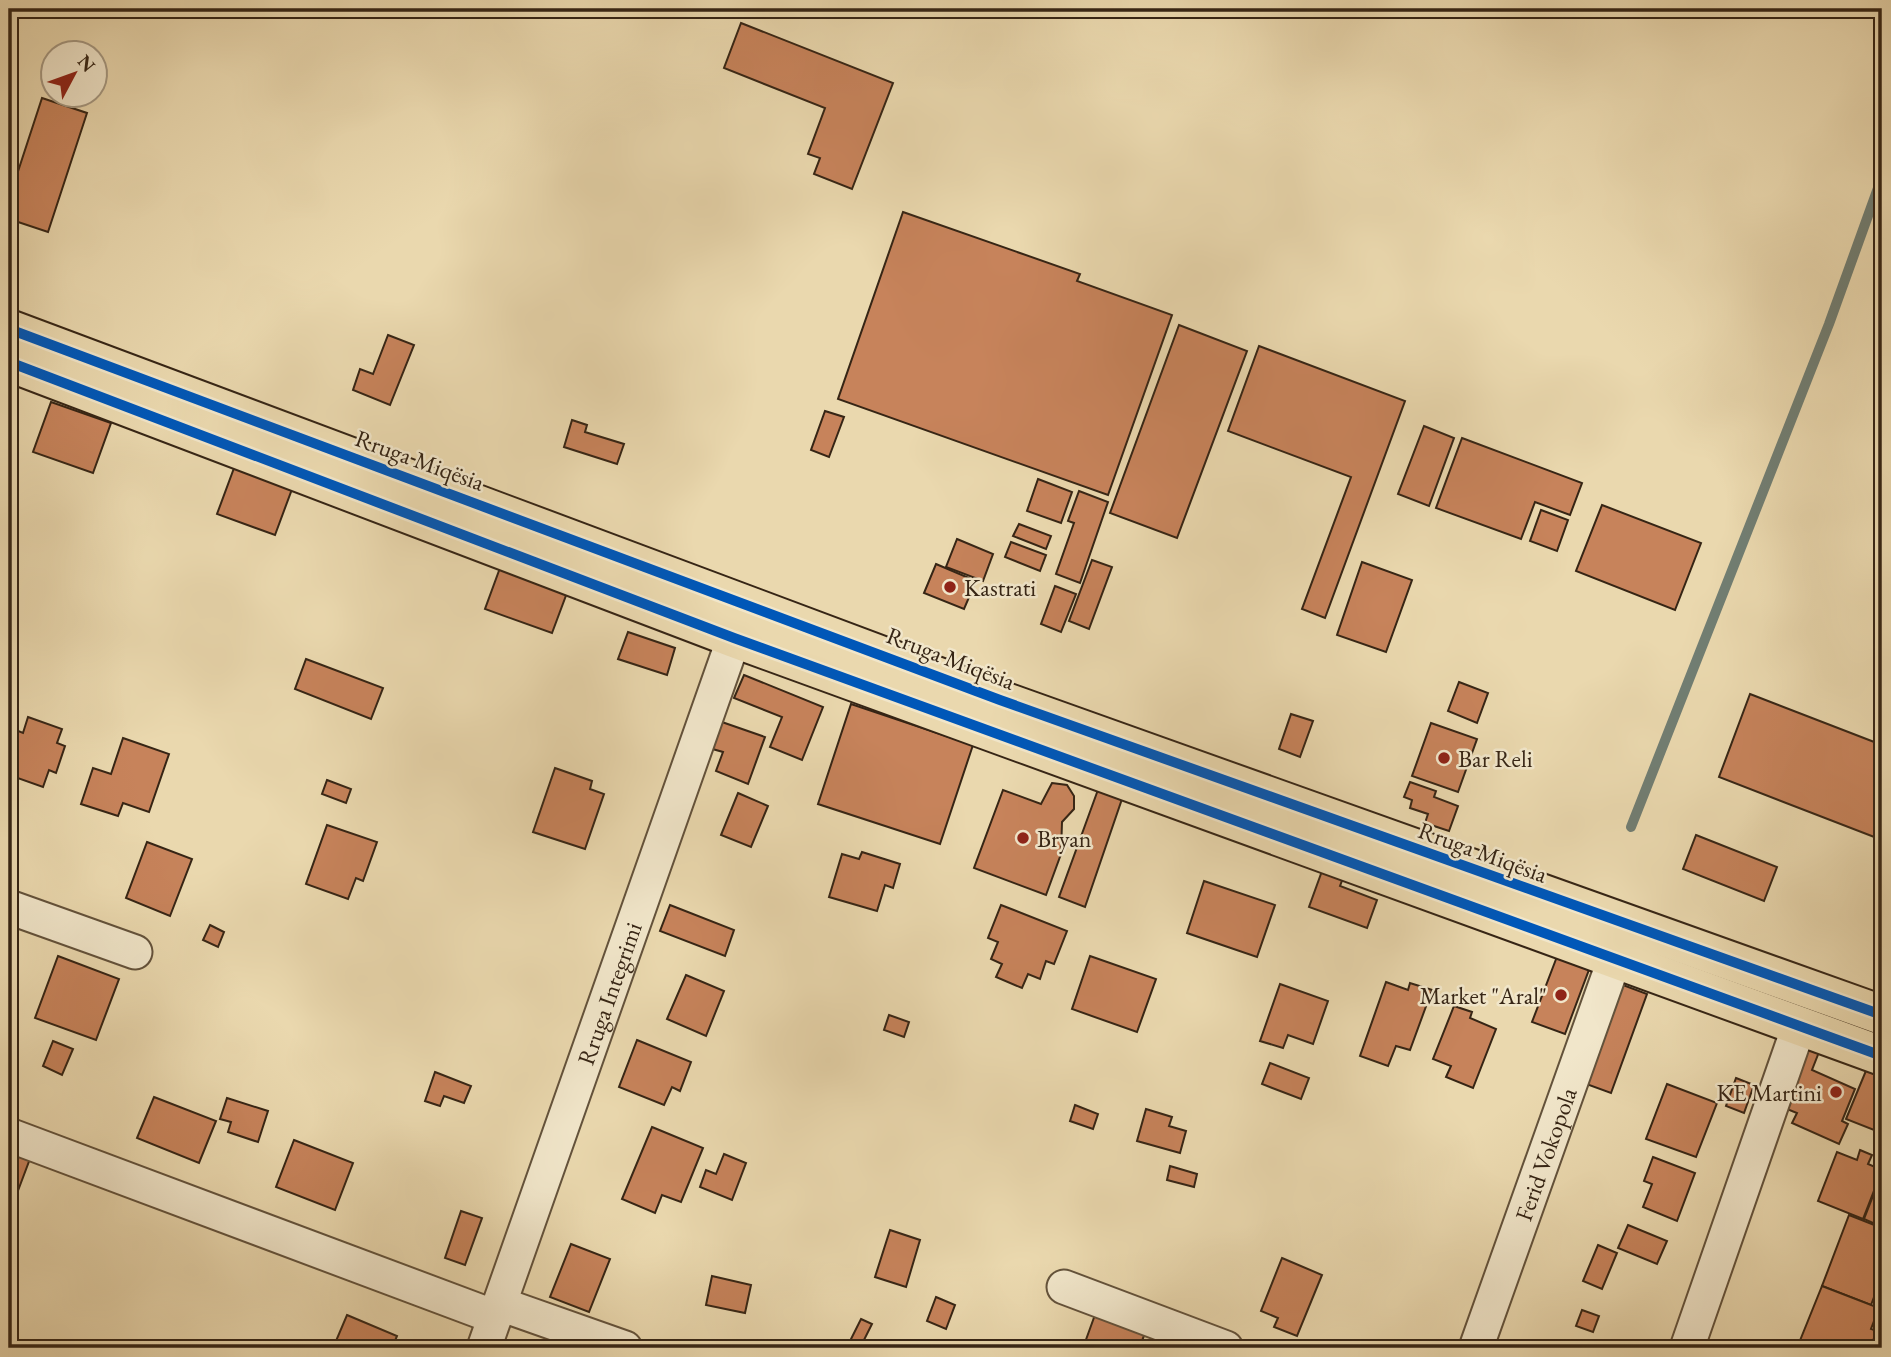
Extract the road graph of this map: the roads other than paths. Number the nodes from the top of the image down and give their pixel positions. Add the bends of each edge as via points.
1 (9, 329) edge
2 (9, 362) edge
3 (734, 638) junction
4 (9, 907) edge
5 (135, 952) dead end
6 (1615, 958) junction
7 (1882, 1015) edge
8 (1799, 1026) junction
9 (1882, 1056) edge
10 (9, 1135) edge
11 (1064, 1287) dead end
12 (498, 1310) junction
13 (484, 1348) edge
14 (625, 1348) edge
15 (1226, 1348) edge
16 (1476, 1348) edge
17 (1687, 1348) edge

1 - 7 main road, Rruga Miqësia via 1000,700
2 - 3 main road
3 - 6 main road
3 - 12 street, Rruga Integrimi
4 - 5 street
6 - 8 main road
6 - 16 street, Ferid Vokopola
8 - 9 main road
8 - 17 street
10 - 12 street
11 - 15 street
12 - 13 street, Rruga Integrimi
12 - 14 street

